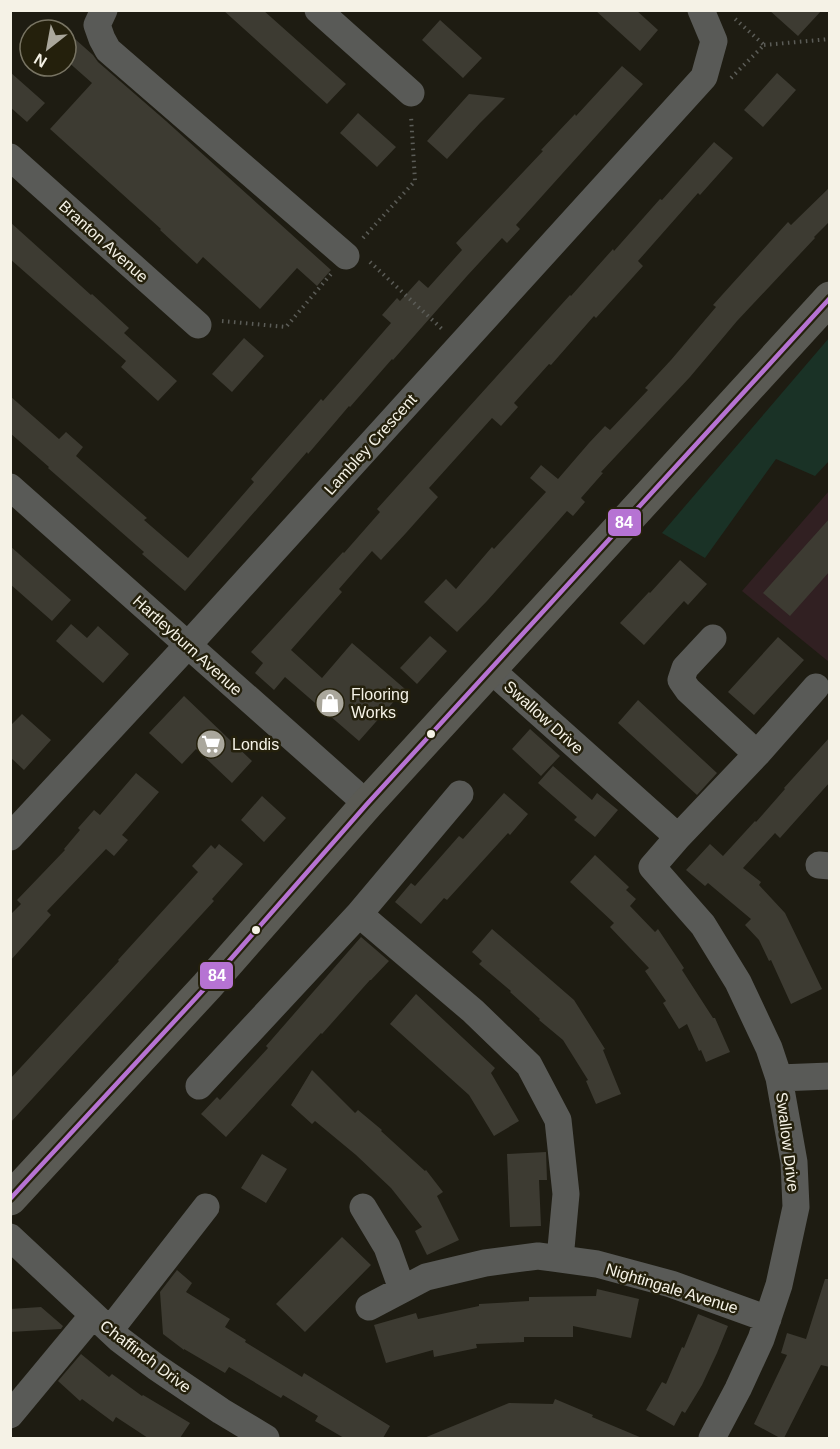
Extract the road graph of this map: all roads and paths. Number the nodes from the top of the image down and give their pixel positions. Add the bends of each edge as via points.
1 (104, 10) edge
2 (318, 10) edge
3 (700, 10) edge
4 (830, 39) edge
5 (764, 45) dead end
6 (411, 93) joint
7 (10, 157) edge
8 (357, 250) junction
9 (830, 298) edge
10 (198, 326) joint
11 (460, 345) junction
12 (10, 487) edge
13 (713, 638) dead end
14 (188, 645) junction
15 (490, 669) junction
16 (816, 687) dead end
17 (757, 754) junction
18 (460, 794) dead end
19 (367, 804) junction
20 (14, 825) edge
21 (678, 837) junction
22 (359, 914) junction
23 (830, 1077) edge
24 (779, 1078) junction
25 (199, 1086) dead end
26 (10, 1199) edge
27 (206, 1207) dead end
28 (363, 1207) dead end
29 (10, 1237) edge
30 (560, 1259) junction
31 (402, 1289) junction
32 (369, 1307) dead end
33 (768, 1319) junction
34 (102, 1323) junction
35 (10, 1415) edge
36 (266, 1438) edge
37 (712, 1438) edge

1 - 8 street via 97,25 108,50
2 - 6 street
3 - 11 street, Lambley Crescent via 714,41 704,77
4 - 5 path
6 - 8 path via 415,181
7 - 10 street, Branton Avenue
8 - 10 path via 286,327 222,321
8 - 11 path
9 - 15 main road
11 - 14 street, Lambley Crescent
12 - 14 street, Hartleyburn Avenue
13 - 17 street via 685,668 681,680
14 - 19 street, Hartleyburn Avenue
14 - 20 street, Lambley Crescent
15 - 19 main road
15 - 21 street, Swallow Drive
16 - 17 street
17 - 21 street
18 - 22 street
19 - 26 main road via 207,986
21 - 24 street, Swallow Drive via 652,867 703,925 738,982
22 - 25 street
22 - 30 street via 473,1011 529,1065 558,1120 566,1194
23 - 24 street
24 - 33 street, Swallow Drive via 794,1162 796,1207
27 - 34 street
28 - 31 street via 387,1247
29 - 34 street, Chaffinch Drive
30 - 31 street, Nightingale Avenue via 538,1256 485,1263 426,1277
30 - 33 street, Nightingale Avenue via 597,1264 671,1284
31 - 32 street, Nightingale Avenue
33 - 37 street, Swallow Drive
34 - 35 street
34 - 36 street, Chaffinch Drive via 156,1367

